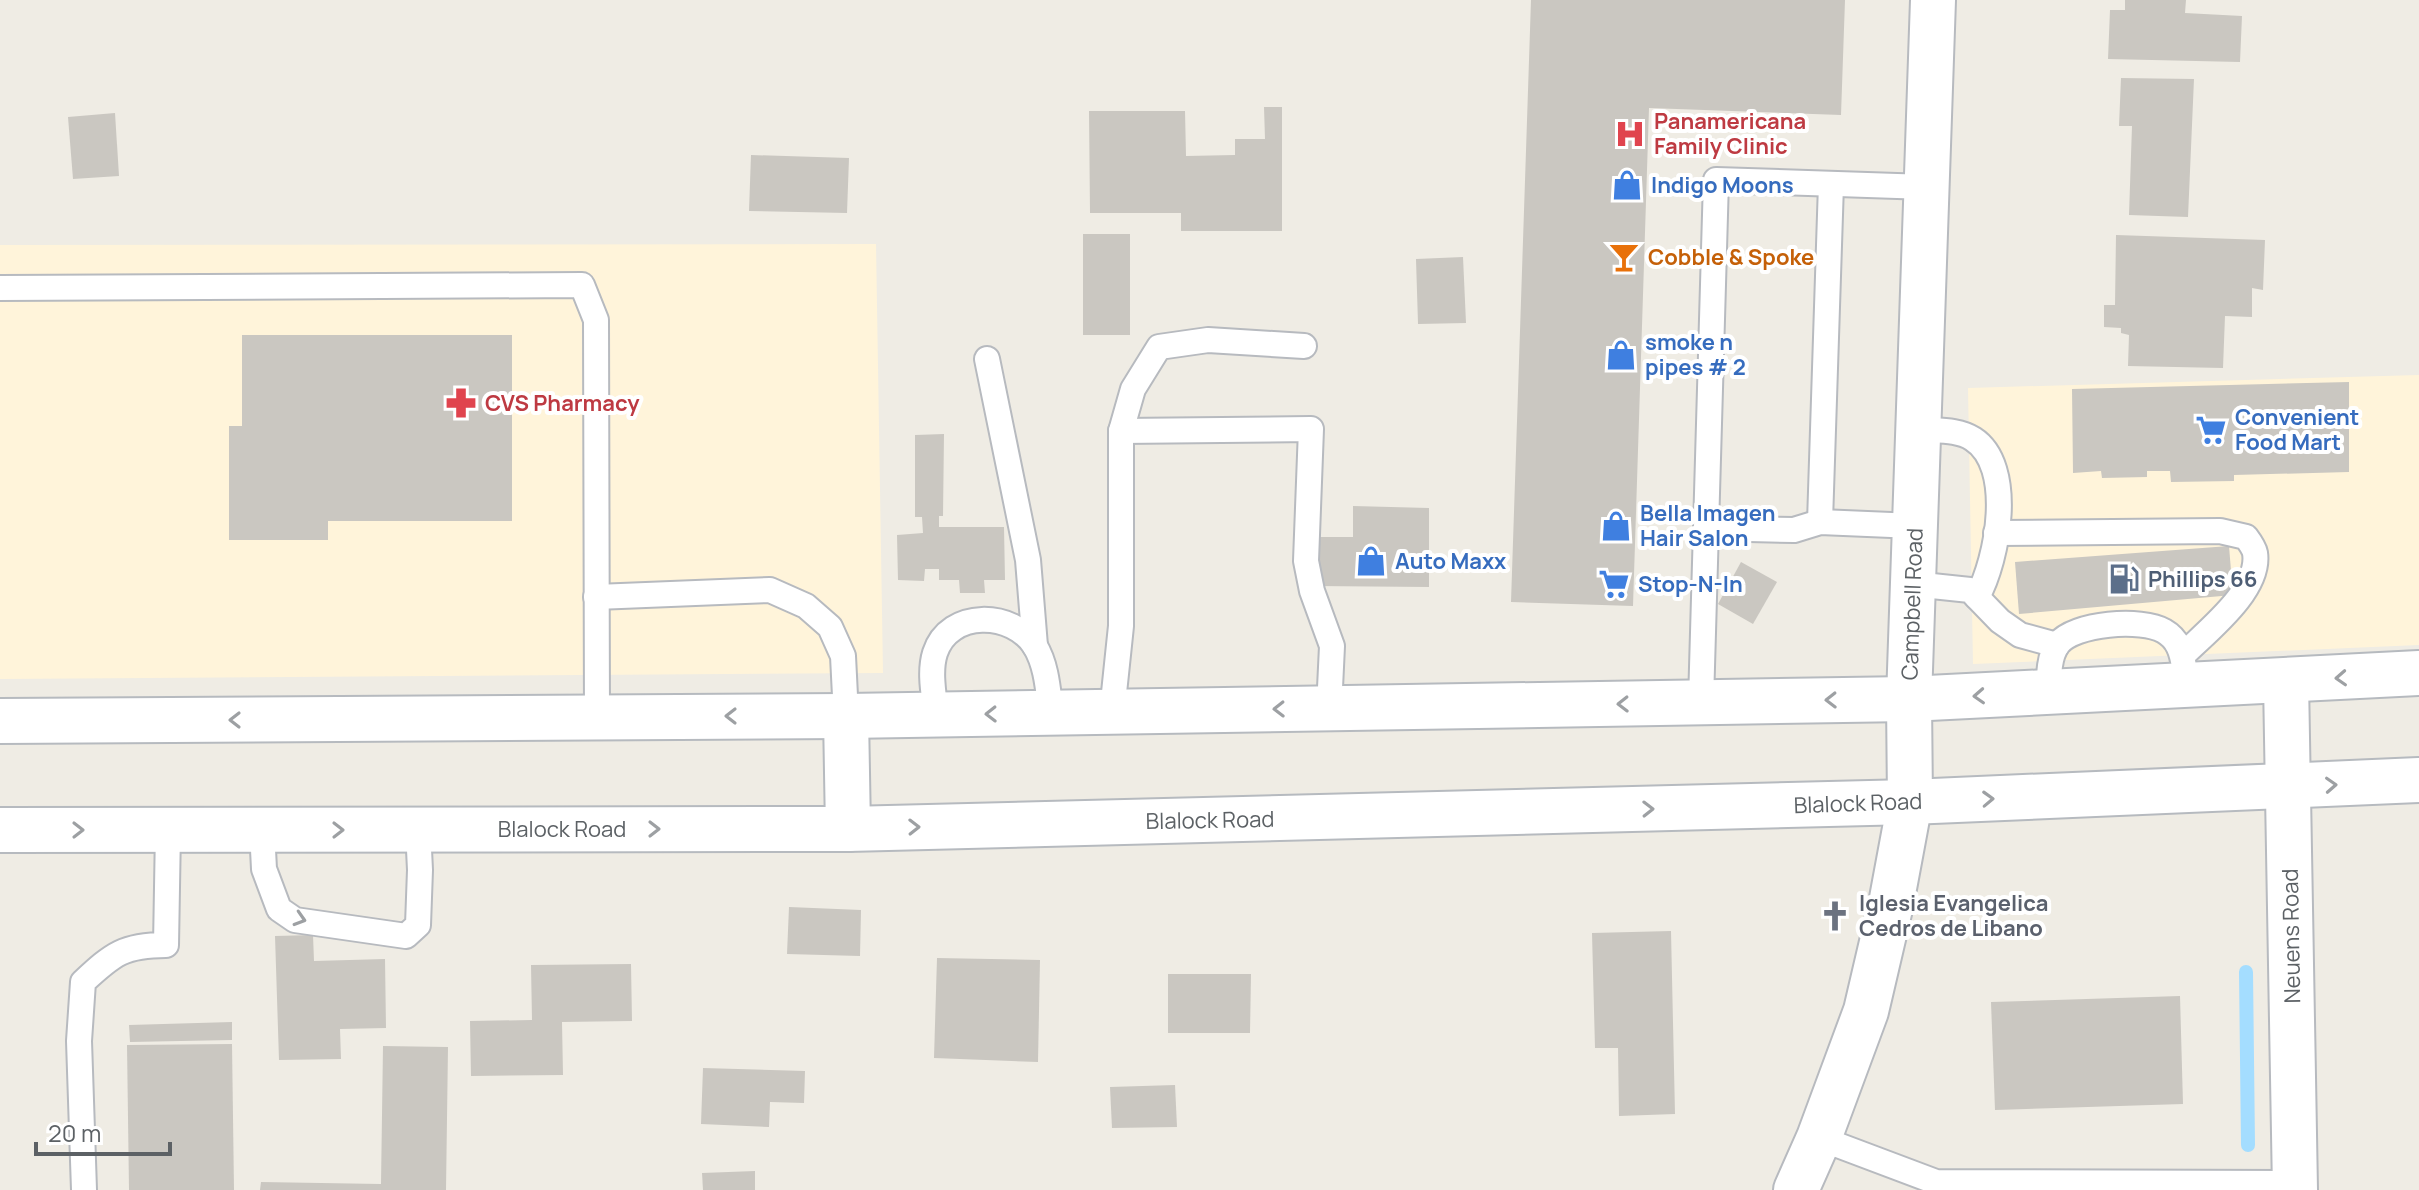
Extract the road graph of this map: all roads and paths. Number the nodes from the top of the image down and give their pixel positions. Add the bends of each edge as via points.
1 (1933, 0) edge
2 (1831, 184) junction
3 (1927, 187) junction
4 (0, 288) edge
5 (1304, 346) dead end
6 (987, 359) dead end
7 (1918, 429) junction
8 (1121, 431) junction
9 (1820, 522) junction
10 (1915, 526) junction
11 (1706, 528) junction
12 (1996, 533) junction
13 (1913, 584) junction
14 (596, 597) junction
15 (1977, 597) junction
16 (2057, 645) junction
17 (1035, 646) junction
18 (2184, 671) junction
19 (2419, 673) edge
20 (2286, 681) junction
21 (2049, 693) junction
22 (1909, 699) junction
23 (1701, 702) junction
24 (1329, 709) junction
25 (1112, 712) junction
26 (1051, 713) junction
27 (936, 715) junction
28 (846, 716) junction
29 (597, 717) junction
30 (0, 721) edge
31 (2419, 780) edge
32 (2288, 787) junction
33 (1910, 802) junction
34 (418, 829) junction
35 (848, 829) junction
36 (0, 830) edge
37 (168, 830) junction
38 (262, 830) junction
39 (1819, 1138) junction
40 (2295, 1187) edge
41 (84, 1190) edge
42 (1796, 1190) edge

1 - 3 main road, Campbell Road
2 - 3 lane
2 - 9 lane
2 - 11 lane via 1716,180
3 - 7 main road, Campbell Road
4 - 14 lane via 582,285 596,320
5 - 8 lane via 1208,340 1159,347 1133,389
6 - 17 lane via 1028,560
7 - 10 main road, Campbell Road
7 - 12 lane via 1966,435 1990,455 1999,508
8 - 24 lane via 1311,429 1306,561 1332,646
8 - 25 lane via 1121,626
9 - 10 lane
9 - 11 lane via 1794,530
10 - 13 main road, Campbell Road
11 - 23 lane
12 - 15 lane
12 - 18 lane via 2220,531 2246,537 2255,552 2252,577
13 - 15 lane via 1961,587
13 - 22 main road, Campbell Road
14 - 28 lane via 770,590 806,606 830,627 843,656
14 - 29 lane
15 - 16 lane via 2020,635
16 - 18 lane via 2088,628 2134,624 2163,630 2175,640
16 - 21 lane
17 - 26 lane
17 - 27 lane via 1022,631 1000,622 976,619 957,624 935,653
18 - 20 main road
18 - 21 main road
19 -> 20 main road
20 - 32 main road, Neuens Road
21 -> 22 main road
22 -> 23 main road
22 - 33 main road, Campbell Road
23 -> 24 main road
24 -> 25 main road
25 - 26 main road
26 -> 27 main road
27 - 28 main road
28 -> 29 main road
28 - 35 main road
29 -> 30 main road
32 -> 31 main road, Blalock Road
33 -> 32 main road, Blalock Road
32 - 40 main road, Neuens Road
35 -> 33 main road, Blalock Road
33 - 39 main road, Campbell Road via 1866,1011
34 -> 35 main road, Blalock Road
38 -> 34 main road, Blalock Road
38 -> 34 lane via 264,869 279,909 295,920 406,936 418,925
36 -> 37 main road, Blalock Road
37 - 38 main road, Blalock Road
37 - 41 lane via 166,945 141,945 110,956 83,982 79,1041
39 - 40 lane via 1936,1182
39 - 42 main road, Campbell Road

